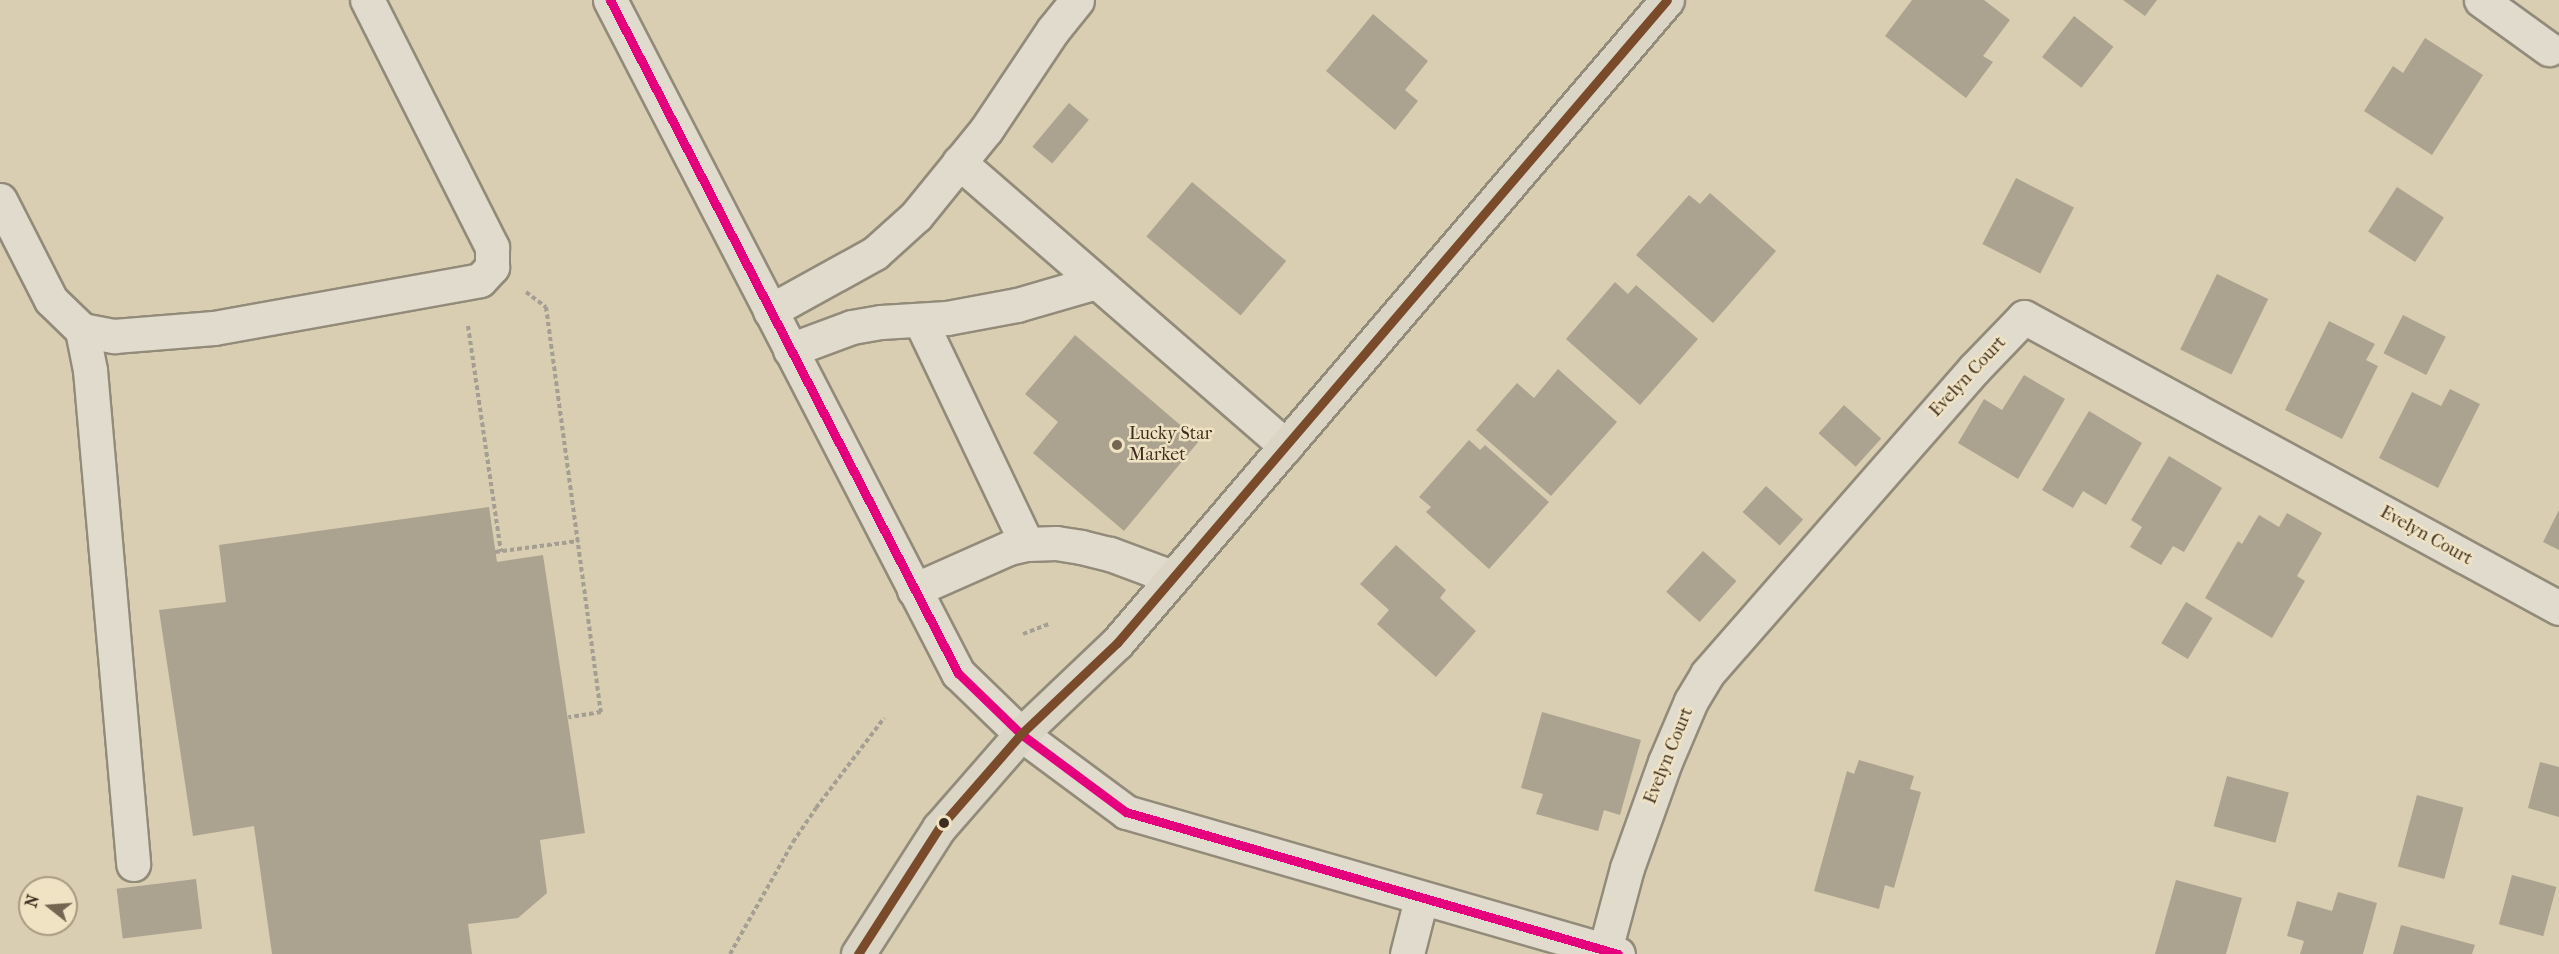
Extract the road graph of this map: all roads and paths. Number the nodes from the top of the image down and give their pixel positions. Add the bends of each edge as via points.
1 (367, 0) edge
2 (610, 0) edge
3 (1077, 0) edge
4 (1667, 0) edge
5 (2481, 0) edge
6 (2549, 49) dead end
7 (958, 162) junction
8 (0, 200) edge
9 (1096, 282) junction
10 (546, 307) dead end
11 (770, 310) junction
12 (466, 319) dead end
13 (920, 320) junction
14 (81, 330) junction
15 (790, 350) junction
16 (1286, 446) junction
17 (578, 541) junction
18 (1027, 544) junction
19 (1172, 578) junction
20 (914, 590) junction
21 (2559, 608) edge
22 (1049, 624) dead end
23 (1023, 634) dead end
24 (568, 717) dead end
25 (884, 718) dead end
26 (1021, 734) junction
27 (133, 864) dead end
28 (1421, 898) junction
29 (1611, 952) edge
30 (730, 954) edge
31 (858, 954) edge
32 (1407, 954) edge

1 - 14 street via 492,247 494,258 487,275 461,284 214,328 114,336
2 - 11 street
3 - 7 street via 986,130
4 - 16 main road
5 - 6 street
7 - 9 street
7 - 11 street via 916,216 875,253
8 - 14 street via 51,300
9 - 13 street via 1017,305
9 - 16 street
10 - 17 path
11 - 15 street
12 - 17 path via 498,552
13 - 15 street via 852,327
13 - 18 street
14 - 27 street via 90,369
15 - 20 street
16 - 19 main road
17 - 24 path via 601,712
18 - 19 street via 1081,547
18 - 20 street via 1009,548
19 - 26 main road via 1117,643
20 - 26 street via 958,673
21 - 29 street, Evelyn Court via 2024,317 1707,674 1665,762 1627,868
22 - 23 path
25 - 30 path via 793,842
26 - 28 street via 1126,812
26 - 31 main road via 939,828
28 - 29 street
28 - 32 street

